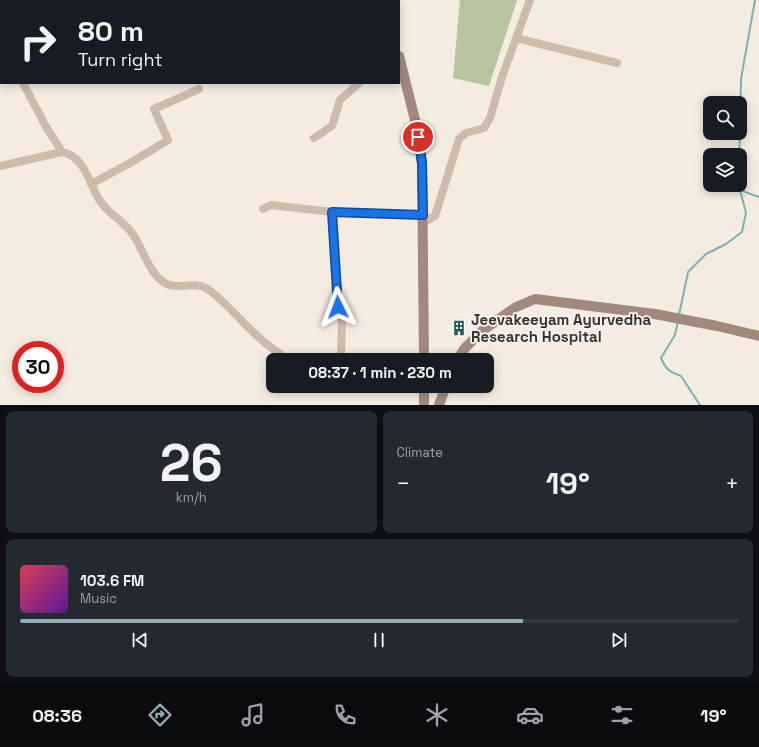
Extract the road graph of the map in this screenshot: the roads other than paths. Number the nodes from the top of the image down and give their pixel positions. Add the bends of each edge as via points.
1 (530, 0) edge
2 (516, 38) junction
3 (617, 63) dead end
4 (400, 64) edge
5 (402, 79) edge
6 (24, 84) edge
7 (358, 84) edge
8 (199, 89) dead end
9 (314, 138) dead end
10 (62, 152) junction
11 (0, 166) edge
12 (92, 184) junction
13 (263, 209) dead end
14 (332, 212) junction
15 (423, 219) junction
16 (759, 336) edge
17 (280, 353) edge
18 (341, 353) edge
19 (424, 353) edge
20 (462, 353) edge
21 (424, 393) edge
22 (443, 393) edge
23 (424, 405) edge
24 (439, 405) edge

1 - 2 street
2 - 3 street
2 - 15 street via 490,118 484,128 466,132 459,139 435,216
4 - 5 main road
5 - 15 main road via 416,124 422,163
6 - 10 street
7 - 9 street via 340,100 332,126
8 - 12 street via 154,109 168,140
10 - 11 street
10 - 12 street via 68,153 81,164
12 - 17 street via 101,202 133,234 156,275 173,287 197,285 205,288
13 - 14 street via 271,205
14 - 15 street
14 - 18 street via 338,307 342,318
15 - 19 main road
16 - 20 main road via 655,314 535,299 516,307 482,331
21 - 23 main road
22 - 24 main road

